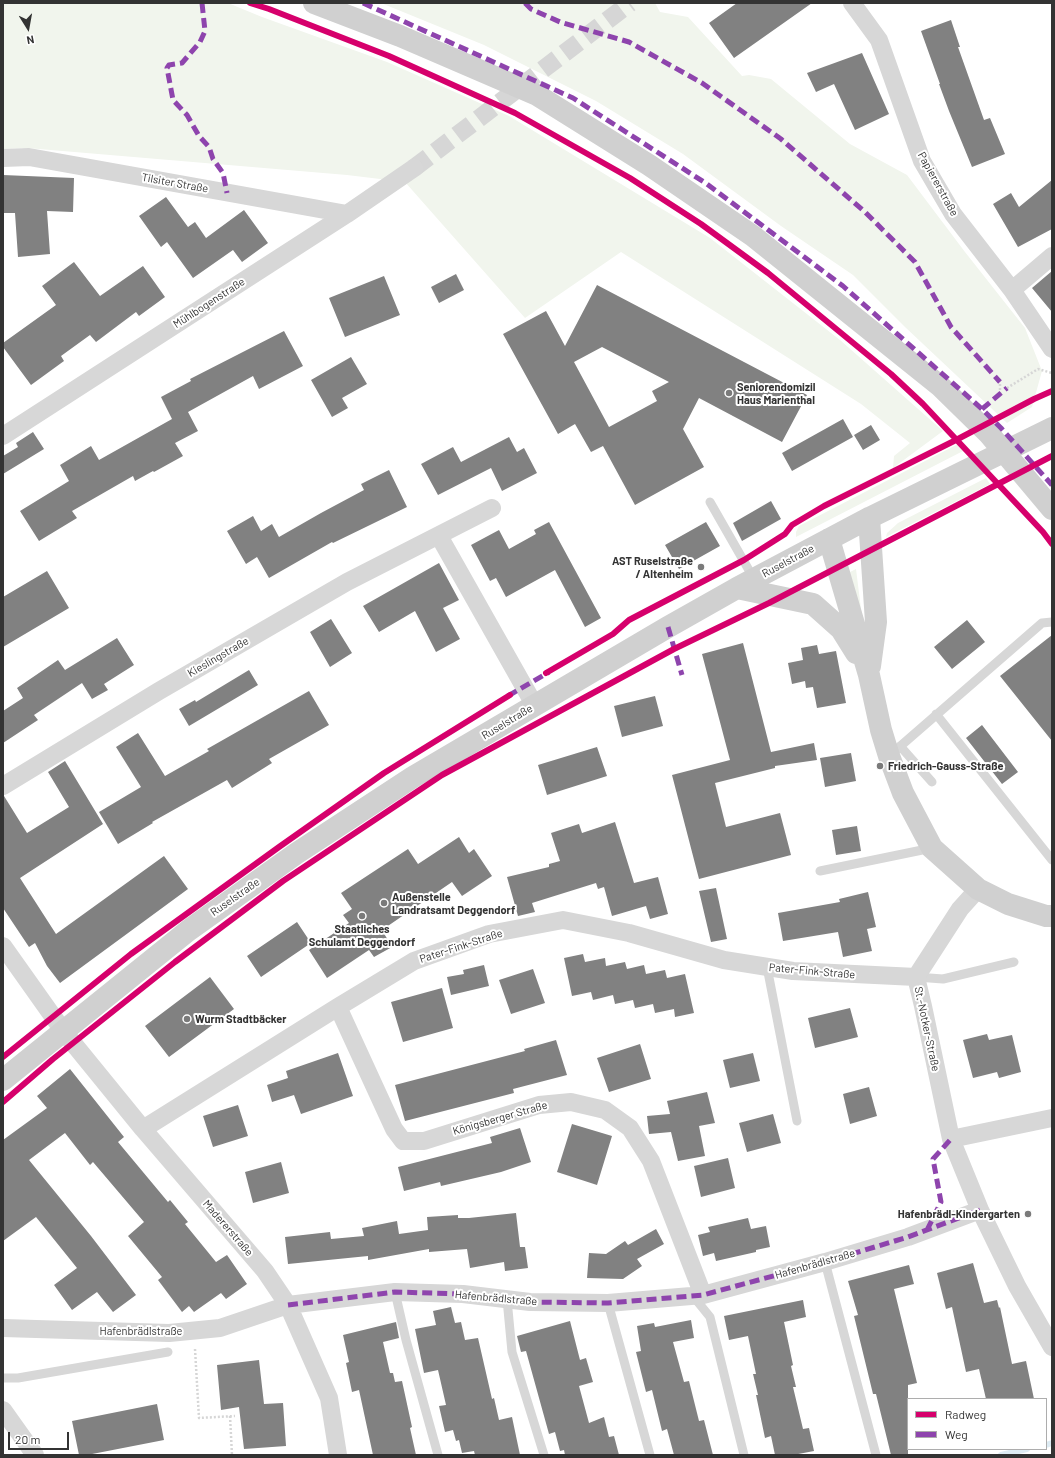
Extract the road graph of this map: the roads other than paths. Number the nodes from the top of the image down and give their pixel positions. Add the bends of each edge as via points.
1 (314, 3) edge
2 (852, 3) edge
3 (3, 158) edge
4 (414, 168) tunnel mouth
5 (347, 214) junction
6 (1052, 256) edge
7 (1012, 290) junction
8 (1052, 349) edge
9 (1052, 428) edge
10 (3, 436) edge
11 (710, 502) dead end
12 (492, 508) dead end
13 (1052, 509) edge
14 (869, 518) junction
15 (438, 536) junction
16 (829, 539) junction
17 (746, 583) junction
18 (1052, 622) edge
19 (869, 675) junction
20 (535, 706) junction
21 (936, 714) junction
22 (894, 751) junction
23 (932, 782) dead end
24 (3, 786) edge
25 (932, 848) junction
26 (1052, 860) edge
27 (820, 871) dead end
28 (978, 888) junction
29 (1052, 916) edge
30 (3, 946) edge
31 (1014, 962) dead end
32 (767, 967) junction
33 (916, 977) junction
34 (338, 1007) junction
35 (64, 1032) junction
36 (3, 1080) edge
37 (1052, 1118) edge
38 (797, 1121) dead end
39 (143, 1129) junction
40 (951, 1139) junction
41 (980, 1210) junction
42 (825, 1262) junction
43 (395, 1292) junction
44 (698, 1296) junction
45 (507, 1299) junction
46 (608, 1302) junction
47 (288, 1306) junction
48 (3, 1328) edge
49 (1052, 1347) edge
50 (168, 1352) dead end
51 (3, 1378) edge
52 (3, 1410) edge
53 (35, 1455) edge
54 (338, 1455) edge
55 (438, 1455) edge
56 (544, 1455) edge
57 (650, 1455) edge
58 (744, 1455) edge
59 (876, 1455) edge

1 - 13 main road via 400,36 537,95 649,165 753,236 940,386 989,434
2 - 7 street, Papiererstraße via 879,40 922,161 953,214
3 - 5 street, Tilsiter Straße via 29,157
4 - 5 street, Mühlbogenstraße
5 - 10 street, Mühlbogenstraße
6 - 7 street
7 - 8 street, Papiererstraße
9 - 14 main road, Ruselstraße
11 - 17 lane
12 - 15 street, Kieslingstraße
14 - 16 main road, Ruselstraße
14 - 19 main road via 876,622
15 - 20 street
15 - 24 street, Kieslingstraße via 347,582
16 - 17 main road, Ruselstraße
16 - 19 main road
17 - 19 main road via 813,604 841,629
17 - 20 main road, Ruselstraße
18 - 21 lane via 1042,623
19 - 22 main road via 881,730
20 - 35 main road, Ruselstraße via 413,777 297,853 189,930
21 - 22 lane
21 - 26 lane
22 - 23 lane
22 - 25 main road via 903,793
25 - 27 lane
25 - 28 main road
28 - 29 main road via 1008,904
28 - 33 street, St.-Notker-Straße via 960,909
30 - 35 street, Madererstraße
31 - 33 lane via 944,979
32 - 33 street, Pater-Fink-Straße via 793,971
32 - 34 street, Pater-Fink-Straße via 724,960 629,933 563,920 489,934 414,961
32 - 38 lane
33 - 40 street, St.-Notker-Straße
34 - 39 street, Pater-Fink-Straße
34 - 44 street, Königsberger Straße via 394,1129 403,1141 424,1141 539,1105 571,1102 604,1110 630,1128 651,1161
35 - 36 main road, Ruselstraße
35 - 39 street, Madererstraße
37 - 40 street
39 - 47 street, Madererstraße via 265,1271
40 - 41 street, St.-Notker-Straße
41 - 42 street, Hafenbrädlstraße via 908,1237
41 - 49 street, St.-Notker-Straße
42 - 44 street, Hafenbrädlstraße
42 - 59 lane
43 - 45 street, Hafenbrädlstraße via 463,1294
43 - 47 street, Hafenbrädlstraße
43 - 55 lane
44 - 46 street, Hafenbrädlstraße
44 - 58 lane via 710,1318
45 - 46 street, Hafenbrädlstraße via 530,1302
45 - 56 lane via 512,1352
46 - 57 lane
47 - 48 street, Hafenbrädlstraße via 220,1328 169,1333
47 - 54 street, Madererstraße via 329,1398
50 - 51 lane via 18,1378
52 - 53 street

